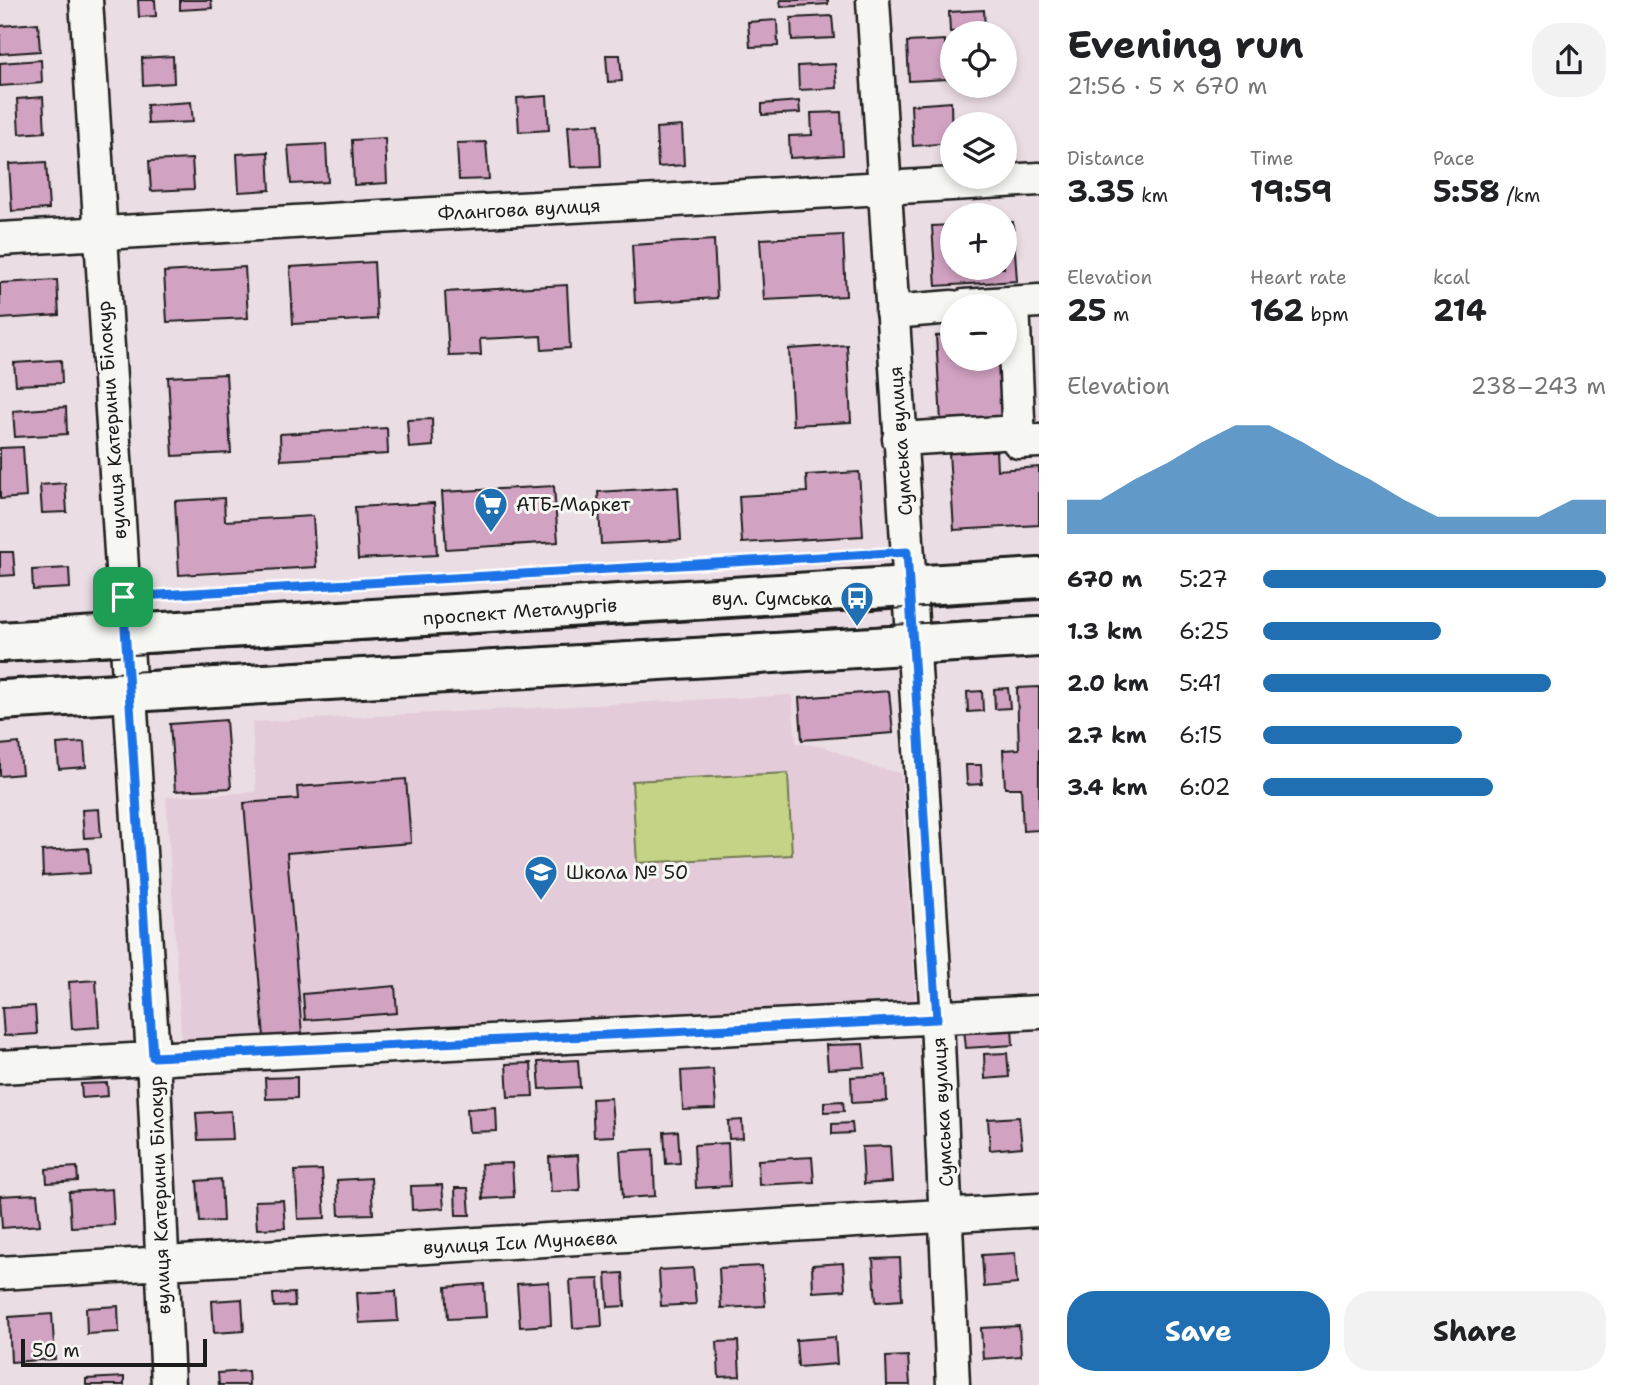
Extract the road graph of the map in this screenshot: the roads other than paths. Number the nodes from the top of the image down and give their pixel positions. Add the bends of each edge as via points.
1 (86, 0) edge
2 (873, 0) edge
3 (1039, 180) edge
4 (885, 189) junction
5 (99, 233) junction
6 (0, 239) edge
7 (1026, 302) edge
8 (940, 308) edge
9 (892, 312) junction
10 (1029, 436) edge
11 (899, 439) junction
12 (908, 569) junction
13 (1039, 578) edge
14 (126, 635) junction
15 (1039, 637) edge
16 (0, 642) edge
17 (913, 645) junction
18 (130, 692) junction
19 (0, 700) edge
20 (1039, 1012) edge
21 (937, 1019) junction
22 (153, 1057) junction
23 (0, 1067) edge
24 (1039, 1210) edge
25 (947, 1216) junction
26 (161, 1264) junction
27 (0, 1273) edge
28 (168, 1385) edge
29 (953, 1385) edge

1 - 5 street, вулиця Катерини Білокур
2 - 4 street, Сумська вулиця
3 - 4 street, Флангова вулиця
4 - 5 street, Флангова вулиця
4 - 9 street, Сумська вулиця
5 - 6 street, Флангова вулиця
5 - 14 street, вулиця Катерини Білокур
7 - 10 street
8 - 9 street
9 - 11 street, Сумська вулиця
10 - 11 street
11 - 12 street, Сумська вулиця
12 - 13 main road, проспект Металургів
12 - 14 main road, проспект Металургів
12 - 17 street, Сумська вулиця
14 - 16 main road, проспект Металургів
14 - 18 street, вулиця Катерини Білокур
15 - 17 main road
17 - 18 main road
17 - 21 street, Сумська вулиця
18 - 19 main road
18 - 22 street, вулиця Катерини Білокур
20 - 21 street
21 - 22 street
21 - 25 street, Сумська вулиця
22 - 23 street
22 - 26 street, вулиця Катерини Білокур
24 - 25 street, вулиця Іси Мунаєва
25 - 26 street, вулиця Іси Мунаєва
25 - 29 street, Сумська вулиця
26 - 27 street, вулиця Іси Мунаєва
26 - 28 street, вулиця Катерини Білокур

